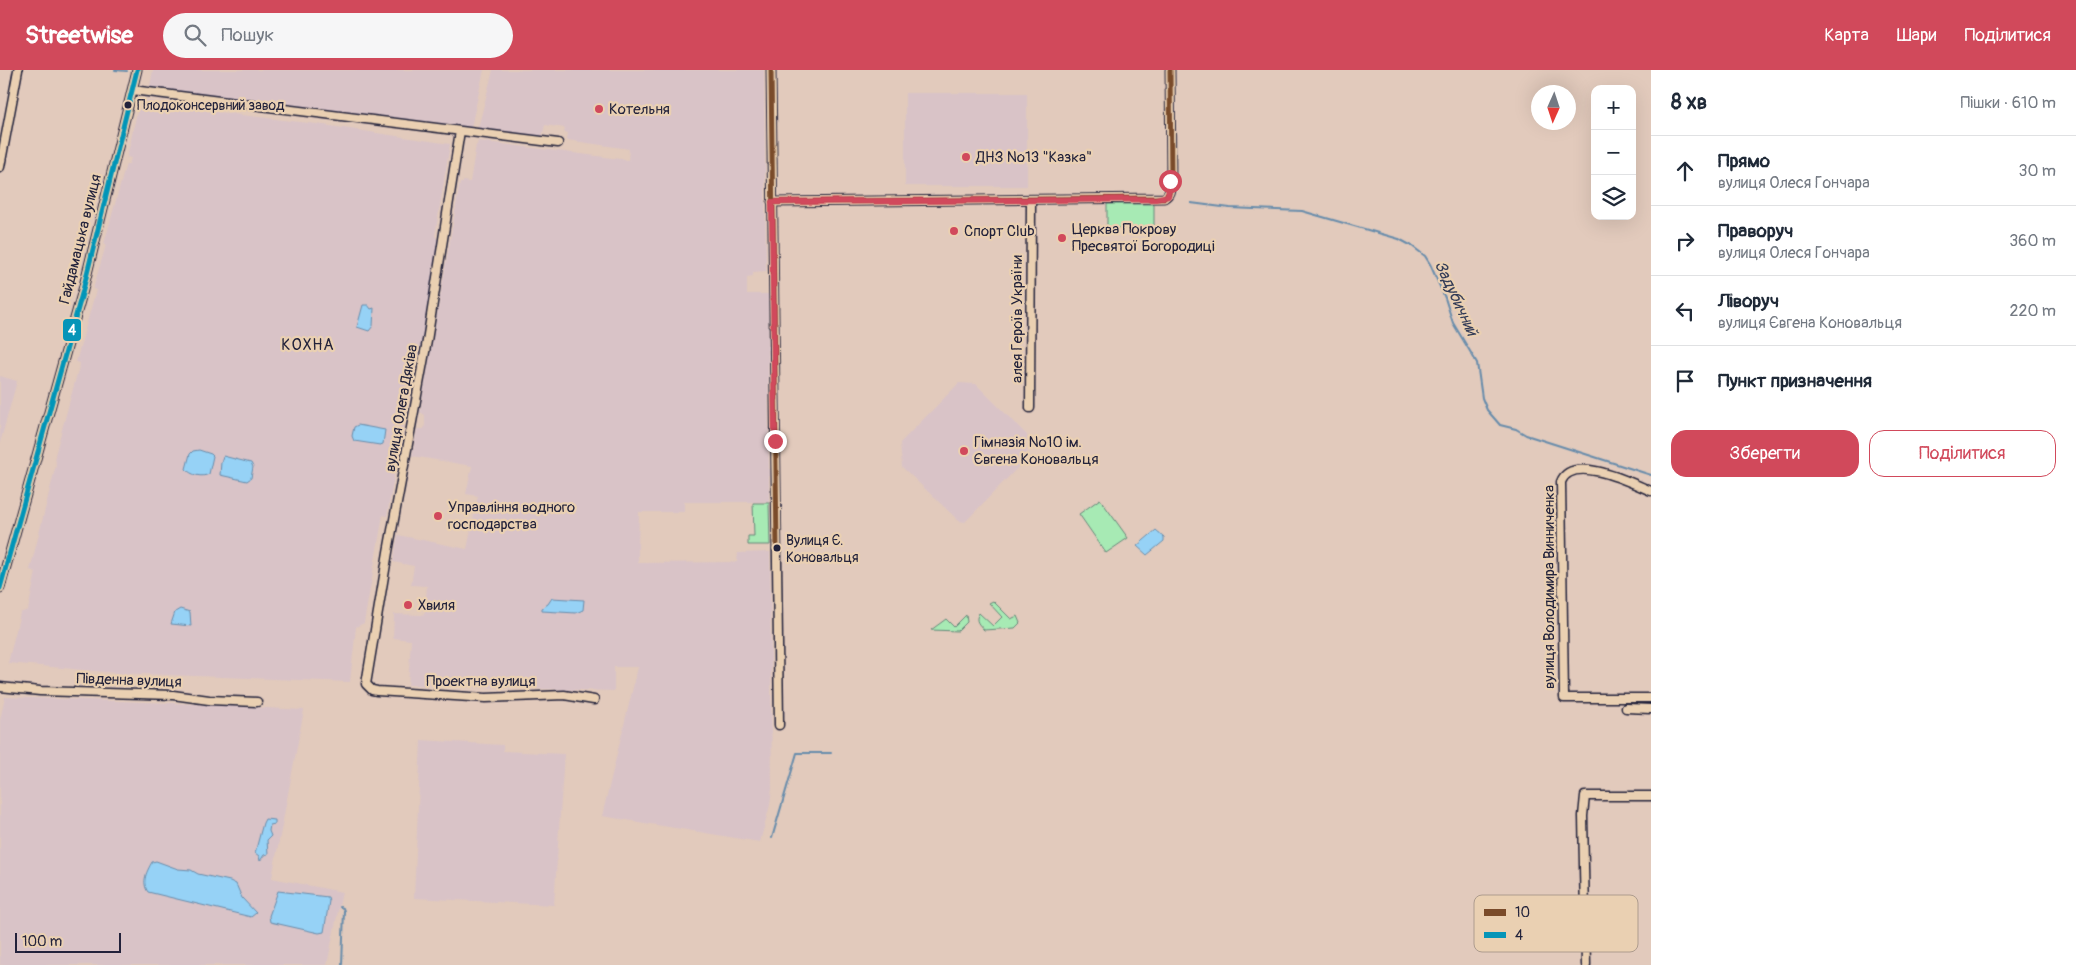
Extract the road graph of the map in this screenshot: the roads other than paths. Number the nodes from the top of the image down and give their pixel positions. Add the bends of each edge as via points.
1 (18, 70) edge
2 (137, 70) edge
3 (771, 70) edge
4 (1170, 70) edge
5 (132, 90) junction
6 (460, 132) junction
7 (558, 143) dead end
8 (0, 167) edge
9 (1031, 200) junction
10 (772, 202) junction
11 (1030, 408) dead end
12 (1651, 491) edge
13 (0, 588) edge
14 (0, 687) edge
15 (368, 688) joint
16 (1651, 698) edge
17 (594, 700) dead end
18 (257, 702) dead end
19 (1626, 708) dead end
20 (1651, 708) edge
21 (779, 725) dead end
22 (1651, 796) edge
23 (1585, 895) edge
24 (1586, 952) edge
25 (1586, 965) edge

1 - 8 street
2 - 5 street, Гайдамацька вулиця
3 - 10 street
4 - 9 street via 1168,196 1156,199
5 - 6 street
5 - 13 street, Гайдамацька вулиця via 83,290
6 - 7 street
6 - 15 street, вулиця Олега Дяківа via 427,341 368,671
9 - 10 street
9 - 11 street, алея Героїв України
10 - 21 street
12 - 16 street, вулиця Володимира Винниченка via 1599,471 1567,472 1561,482 1564,698
14 - 18 street, Південна вулиця via 173,694 209,700
15 - 17 street, Проектна вулиця via 429,696 564,695
19 - 20 street
22 - 23 street via 1585,796
24 - 25 street

